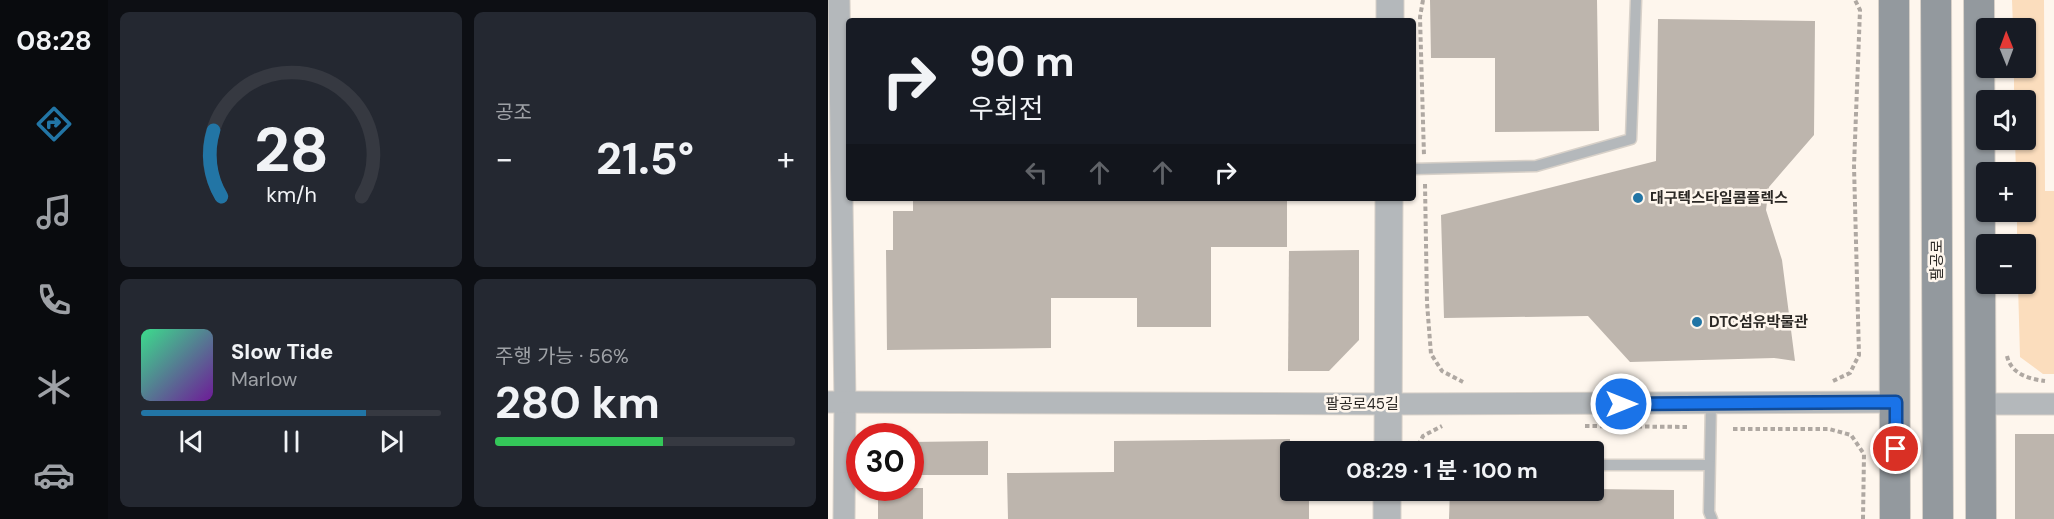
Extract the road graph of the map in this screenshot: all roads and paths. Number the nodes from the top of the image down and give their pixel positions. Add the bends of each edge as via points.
1 (839, 0) edge
2 (1390, 0) edge
3 (1423, 0) edge
4 (1636, 0) edge
5 (1855, 0) edge
6 (1894, 0) edge
7 (1936, 0) edge
8 (1979, 0) edge
9 (1390, 18) edge
10 (1419, 168) edge
11 (1425, 179) dead end
12 (1389, 201) edge
13 (2006, 354) dead end
14 (2054, 381) edge
15 (1473, 382) dead end
16 (1829, 383) dead end
17 (837, 402) edge
18 (1896, 402) junction
19 (1711, 403) junction
20 (1389, 404) junction
21 (1982, 404) junction
22 (2054, 404) edge
23 (1452, 426) dead end
24 (1578, 426) dead end
25 (1689, 428) dead end
26 (1733, 429) dead end
27 (1388, 441) edge
28 (1420, 441) edge
29 (1604, 465) dead end
30 (1709, 465) junction
31 (1387, 501) edge
32 (844, 519) edge
33 (1387, 519) edge
34 (1712, 519) edge
35 (1863, 519) edge
36 (1895, 519) edge
37 (1938, 519) edge
38 (1981, 519) edge

1 - 17 street
2 - 9 street
3 - 10 path
4 - 10 lane via 1631,139 1536,166
5 - 16 path via 1860,10 1854,166 1859,355 1850,374
6 - 18 main road
7 - 37 main road, 팔공로
8 - 21 main road
11 - 15 path via 1431,354 1442,371 1461,382
12 - 20 street
13 - 14 path via 2012,367 2025,377
17 - 20 street, 팔공로45길
17 - 32 street
18 - 19 street, 팔공로45길
18 - 36 main road
19 - 20 street, 팔공로45길
19 - 30 lane
20 - 27 street
21 - 22 street
21 - 38 main road
23 - 28 path via 1441,426
24 - 25 path
26 - 35 path via 1829,429 1851,435 1864,453
29 - 30 lane
30 - 34 lane
31 - 33 street

